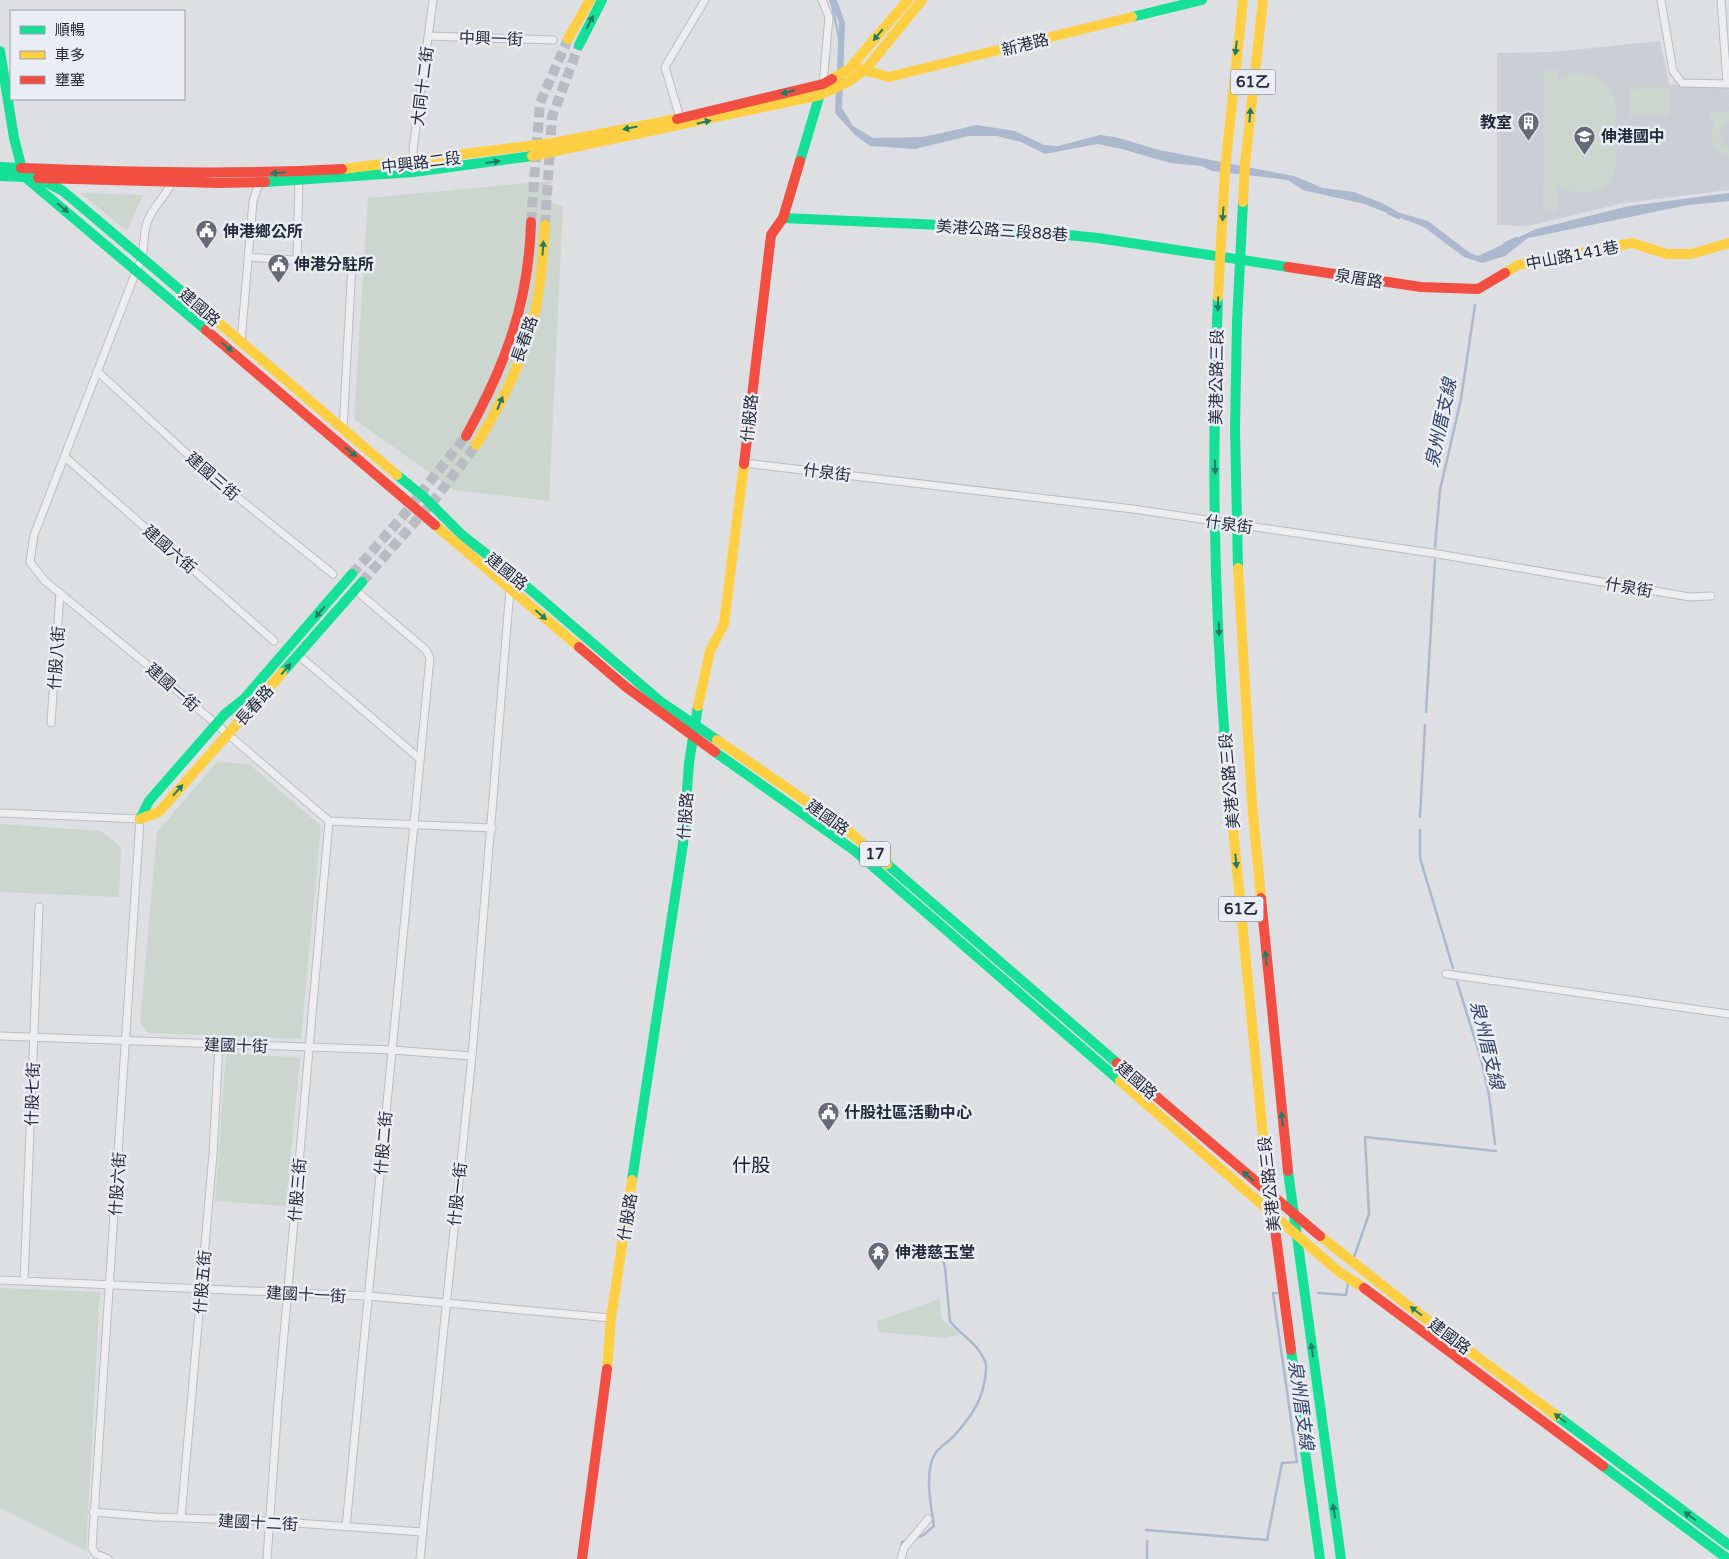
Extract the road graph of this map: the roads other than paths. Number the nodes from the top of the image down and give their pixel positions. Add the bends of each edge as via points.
1 (433, 0) edge
2 (590, 0) edge
3 (602, 0) edge
4 (705, 0) edge
5 (822, 0) edge
6 (908, 0) edge
7 (922, 0) edge
8 (1202, 0) edge
9 (1243, 0) edge
10 (1263, 0) edge
11 (1661, 0) edge
12 (1721, 0) edge
13 (428, 36) junction
14 (553, 40) dead end
15 (568, 40) tunnel mouth
16 (579, 45) tunnel mouth
17 (0, 51) edge
18 (866, 69) junction
19 (847, 70) junction
20 (834, 83) junction
21 (823, 84) junction
22 (1728, 84) edge
23 (820, 95) junction
24 (681, 122) junction
25 (0, 167) edge
26 (414, 167) junction
27 (23, 172) junction
28 (0, 176) edge
29 (299, 176) junction
30 (38, 178) junction
31 (173, 178) junction
32 (260, 178) junction
33 (783, 218) junction
34 (531, 222) tunnel mouth
35 (545, 225) tunnel mouth
36 (1729, 243) edge
37 (1220, 256) junction
38 (248, 257) junction
39 (144, 258) junction
40 (1240, 259) junction
41 (296, 260) junction
42 (137, 269) junction
43 (1478, 289) joint
44 (241, 342) junction
45 (98, 371) junction
46 (343, 430) junction
47 (466, 436) tunnel mouth
48 (476, 445) tunnel mouth
49 (65, 457) junction
50 (744, 463) junction
51 (1216, 523) junction
52 (1236, 526) junction
53 (333, 574) dead end
54 (352, 574) tunnel mouth
55 (362, 582) tunnel mouth
56 (510, 588) junction
57 (60, 593) junction
58 (360, 594) dead end
59 (1711, 596) dead end
60 (274, 641) dead end
61 (302, 659) dead end
62 (52, 723) dead end
63 (696, 724) junction
64 (217, 726) junction
65 (228, 734) junction
66 (694, 738) junction
67 (420, 759) junction
68 (0, 813) edge
69 (140, 819) junction
70 (329, 821) junction
71 (414, 826) junction
72 (492, 828) junction
73 (39, 907) dead end
74 (1446, 974) dead end
75 (1028, 987) junction
76 (1023, 997) junction
77 (1728, 1014) edge
78 (0, 1036) edge
79 (34, 1037) junction
80 (127, 1040) junction
81 (219, 1045) junction
82 (310, 1048) junction
83 (392, 1050) junction
84 (472, 1056) junction
85 (1270, 1194) junction
86 (1272, 1213) junction
87 (1292, 1214) junction
88 (1294, 1232) junction
89 (0, 1280) edge
90 (24, 1281) junction
91 (110, 1285) junction
92 (201, 1291) junction
93 (287, 1292) junction
94 (368, 1296) junction
95 (445, 1304) junction
96 (612, 1318) junction
97 (93, 1512) junction
98 (181, 1518) junction
99 (928, 1518) dead end
100 (268, 1521) junction
101 (346, 1526) junction
102 (422, 1532) junction
103 (1729, 1545) edge
104 (108, 1559) edge
105 (267, 1559) edge
106 (420, 1559) edge
107 (582, 1559) edge
108 (901, 1559) edge
109 (1320, 1559) edge
110 (1341, 1559) edge
111 (1728, 1559) edge

1 - 13 street, 大同十二街
2 - 15 main road
16 -> 3 main road
4 - 24 street via 665,67
5 - 21 street via 829,17
6 -> 19 main road
7 - 18 main road
8 - 18 main road, 新港路 via 889,77
9 -> 37 main road, 美港公路三段 / 61乙 via 1226,160
40 -> 10 main road, 美港公路三段 / 61乙 via 1244,175
11 - 22 street via 1673,71 1682,83
12 - 22 street
13 - 14 street, 中興一街
13 - 26 street, 大同十二街
17 - 27 main road
18 - 19 main road, 新港路
18 - 20 main road via 845,83
19 - 20 main road
20 - 21 main road, 中興路二段
20 - 23 main road, 中興路二段
21 - 23 main road, 什股路
21 -> 24 main road, 中興路二段
24 -> 23 main road, 中興路二段
23 - 33 main road, 什股路
24 - 26 main road, 中興路二段
25 - 27 main road, 中興路二段 / 17
26 - 29 main road, 中興路二段 via 366,168
27 - 28 main road, 中興路二段 / 17
27 - 30 main road, 建國路 / 17
27 - 31 main road, 中興路二段
27 -> 42 main road, 建國路 / 17
29 - 32 main road, 中興路二段
29 - 41 street
30 - 31 main road, 中興路二段
30 - 39 main road, 建國路 / 17 via 63,191
31 - 32 main road, 中興路二段
31 - 39 street via 149,216 144,233
32 - 38 street via 253,201
33 - 37 main road, 美港公路三段88巷 via 986,227 1098,238
33 - 50 main road, 什股路 via 771,235
34 - 47 main road, 長春路 via 532,241 523,306 490,396
48 -> 35 main road, 長春路 via 494,418 532,326
36 - 43 main road, 中山路141巷 via 1691,254 1667,254 1632,243 1518,265
37 - 40 main road, 美港公路三段88巷
37 -> 51 main road, 美港公路三段 / 61乙
38 - 41 street
38 - 44 street
39 - 42 street, 建國一街
39 - 44 main road, 建國路 / 17
40 - 43 main road, 泉厝路 via 1421,288
40 - 52 main road, 美港公路三段 / 61乙 via 1236,322
41 - 46 street via 352,264
42 - 45 street, 建國一街
42 -> 56 main road, 建國路 / 17
44 - 46 main road, 建國路 / 17
45 - 49 street, 建國一街
45 - 53 street, 建國三街 via 210,475
46 - 63 main road, 建國路 / 17 via 633,680
49 - 57 street, 建國一街 via 34,535 30,562 45,582
49 - 60 street, 建國六街
50 - 51 street, 什泉街 via 1132,509
50 - 63 main road, 什股路 via 724,624 710,650
51 - 52 street, 什泉街
51 -> 85 main road, 美港公路三段 / 61乙 via 1230,799
52 - 59 street, 什泉街 via 1432,553 1690,597
87 -> 52 main road, 美港公路三段 / 61乙 via 1252,802
54 -> 64 main road, 長春路
65 -> 55 main road, 長春路
56 -> 66 main road, 建國路 / 17 via 626,687
56 - 72 street
57 - 62 street, 什股八街
57 - 64 street, 建國一街
58 - 67 street via 426,650 430,658
61 - 67 street
63 - 66 main road, 什股路
63 - 75 main road, 建國路 / 17 via 845,828
64 - 65 street, 建國一街
64 - 69 main road, 長春路 via 149,801
69 -> 65 main road, 長春路 via 159,812
65 - 70 street, 建國一街
66 - 76 main road, 建國路 / 17 via 855,851
66 - 96 main road, 什股路 via 686,788 683,844
67 - 71 street, 什股二街
68 - 69 street, 長春路
69 - 80 street, 什股六街
70 - 71 street
70 - 82 street, 什股三街
71 - 72 street
71 - 83 street, 什股二街
72 - 84 street, 什股一街
73 - 79 street, 什股七街
74 - 77 street
75 - 76 main road
85 -> 75 main road, 建國路 / 17
76 - 86 main road, 建國路 / 17
78 - 79 street, 建國十街
79 - 80 street, 建國十街
79 - 90 street, 什股七街
80 - 81 street, 建國十街
80 - 91 street, 什股六街
81 - 82 street, 建國十街
81 - 92 street, 什股五街
82 - 83 street, 建國十街
82 - 93 street, 什股三街
83 - 84 street, 建國十街
83 - 94 street, 什股二街
84 - 95 street, 什股一街
85 - 86 main road, 美港公路三段 / 61乙
85 - 87 main road, 建國路 / 17
86 - 88 main road, 建國路 / 17
86 - 109 main road, 美港公路三段 / 61乙
87 - 88 main road, 美港公路三段 / 61乙
103 -> 87 main road, 建國路 / 17 via 1406,1304
110 -> 88 main road, 美港公路三段 / 61乙
88 - 111 main road, 建國路 / 17 via 1338,1271
89 - 90 street, 建國十一街
90 - 91 street, 建國十一街
91 - 92 street, 建國十一街
91 - 97 street, 什股六街
92 - 93 street, 建國十一街
92 - 98 street, 什股五街
93 - 94 street, 建國十一街
93 - 100 street, 什股三街
94 - 95 street, 建國十一街
94 - 101 street, 什股二街
95 - 96 street, 建國十一街
95 - 102 street, 什股一街
96 - 107 main road, 什股路
97 - 98 street, 建國十二街
97 - 104 street, 什股六街 via 92,1548 96,1554
98 - 100 street, 建國十二街
99 - 108 street via 904,1548
100 - 101 street, 建國十二街
100 - 105 street, 什股三街
101 - 102 street, 建國十二街
102 - 106 street, 什股一街

